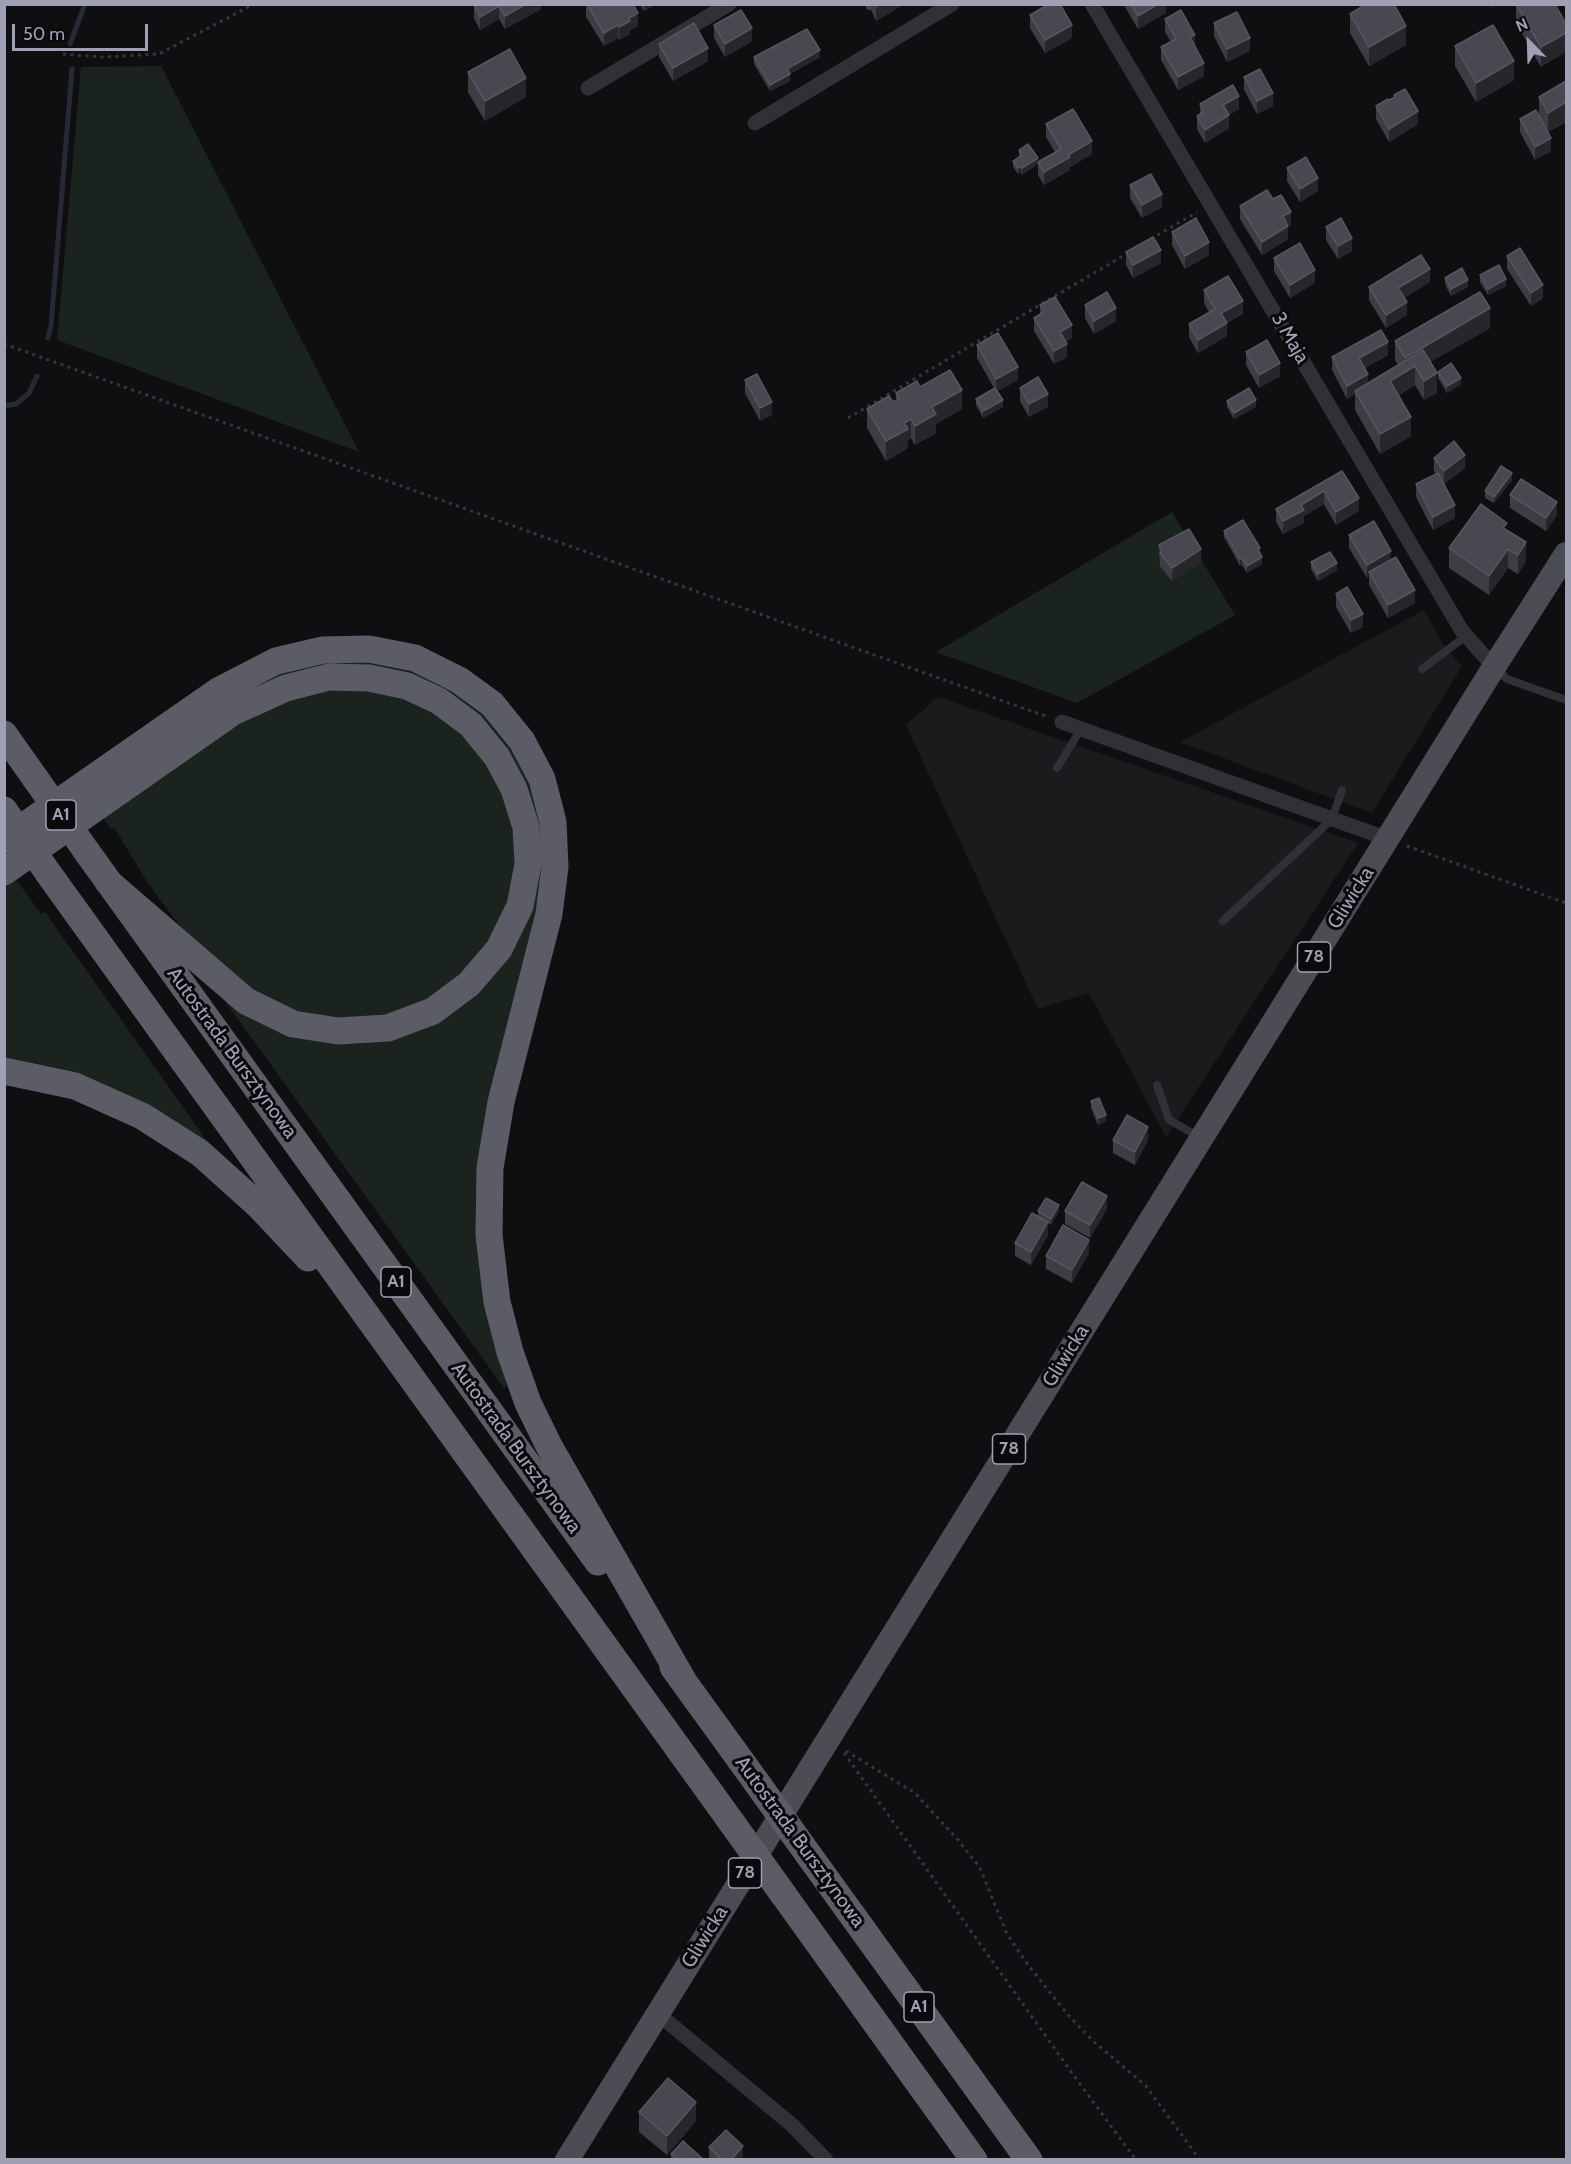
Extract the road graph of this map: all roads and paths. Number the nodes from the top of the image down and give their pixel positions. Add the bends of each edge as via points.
1 (254, 4) edge
2 (729, 4) edge
3 (952, 4) edge
4 (1092, 4) edge
5 (63, 54) dead end
6 (588, 88) dead end
7 (754, 123) dead end
8 (1210, 204) junction
9 (1150, 240) edge
10 (1130, 251) edge
11 (4, 344) edge
12 (848, 418) dead end
13 (1566, 554) edge
14 (1466, 636) junction
15 (1494, 667) junction
16 (1422, 669) dead end
17 (1566, 700) edge
18 (1062, 722) joint
19 (1081, 729) junction
20 (4, 734) edge
21 (1057, 768) dead end
22 (1342, 790) dead end
23 (4, 810) edge
24 (1332, 819) junction
25 (1388, 839) junction
26 (4, 840) edge
27 (4, 872) edge
28 (108, 882) junction
29 (1566, 903) edge
30 (1223, 921) dead end
31 (4, 1071) edge
32 (1157, 1085) dead end
33 (1202, 1138) junction
34 (380, 1335) junction
35 (684, 1682) junction
36 (657, 2013) junction
37 (567, 2160) edge
38 (826, 2160) edge
39 (974, 2160) edge
40 (1029, 2160) edge
41 (1136, 2160) edge
42 (1200, 2160) edge

1 - 5 path via 159,54
2 - 6 street
3 - 7 street
4 - 8 street, 3 Maja
8 - 9 path
8 - 14 street, 3 Maja
10 - 12 path
11 - 18 path
13 - 15 main road, Gliwicka / 78
14 - 15 street, 3 Maja
14 - 16 lane
15 - 17 lane via 1507,679
15 - 25 main road, Gliwicka / 78
18 - 19 street
19 - 21 lane
19 - 24 street
20 - 28 highway, Autostrada Bursztynowa / A1, bridge
22 - 24 lane
23 - 34 highway, A1, bridge
24 - 25 street
24 - 30 lane
25 - 29 path
25 - 33 main road, Gliwicka / 78
26 - 35 highway via 218,691 276,661 323,650 369,649 415,658 459,680 492,705 522,741 542,779 553,822 555,867 549,914 501,1102 490,1168 489,1235 497,1302 513,1362 549,1446
27 - 28 highway via 233,712 286,688 328,677 369,678 407,686 440,701 471,725 497,757 514,789 526,827 528,864 520,906 499,949 469,984 433,1011 388,1028 338,1031 293,1024 246,1001
28 - 35 highway, Autostrada Bursztynowa / A1
31 - 34 highway via 75,1086 142,1116 200,1152 259,1206
32 - 33 lane via 1169,1120
33 - 36 main road, Gliwicka / 78
34 - 39 highway, A1, bridge
35 - 40 highway, Autostrada Bursztynowa / A1, bridge
36 - 37 main road, Gliwicka / 78
36 - 38 street via 792,2125
41 - 42 path via 840,1746 915,1793 958,1840 980,1868 1007,1935 1026,1962 1093,2041 1146,2086

